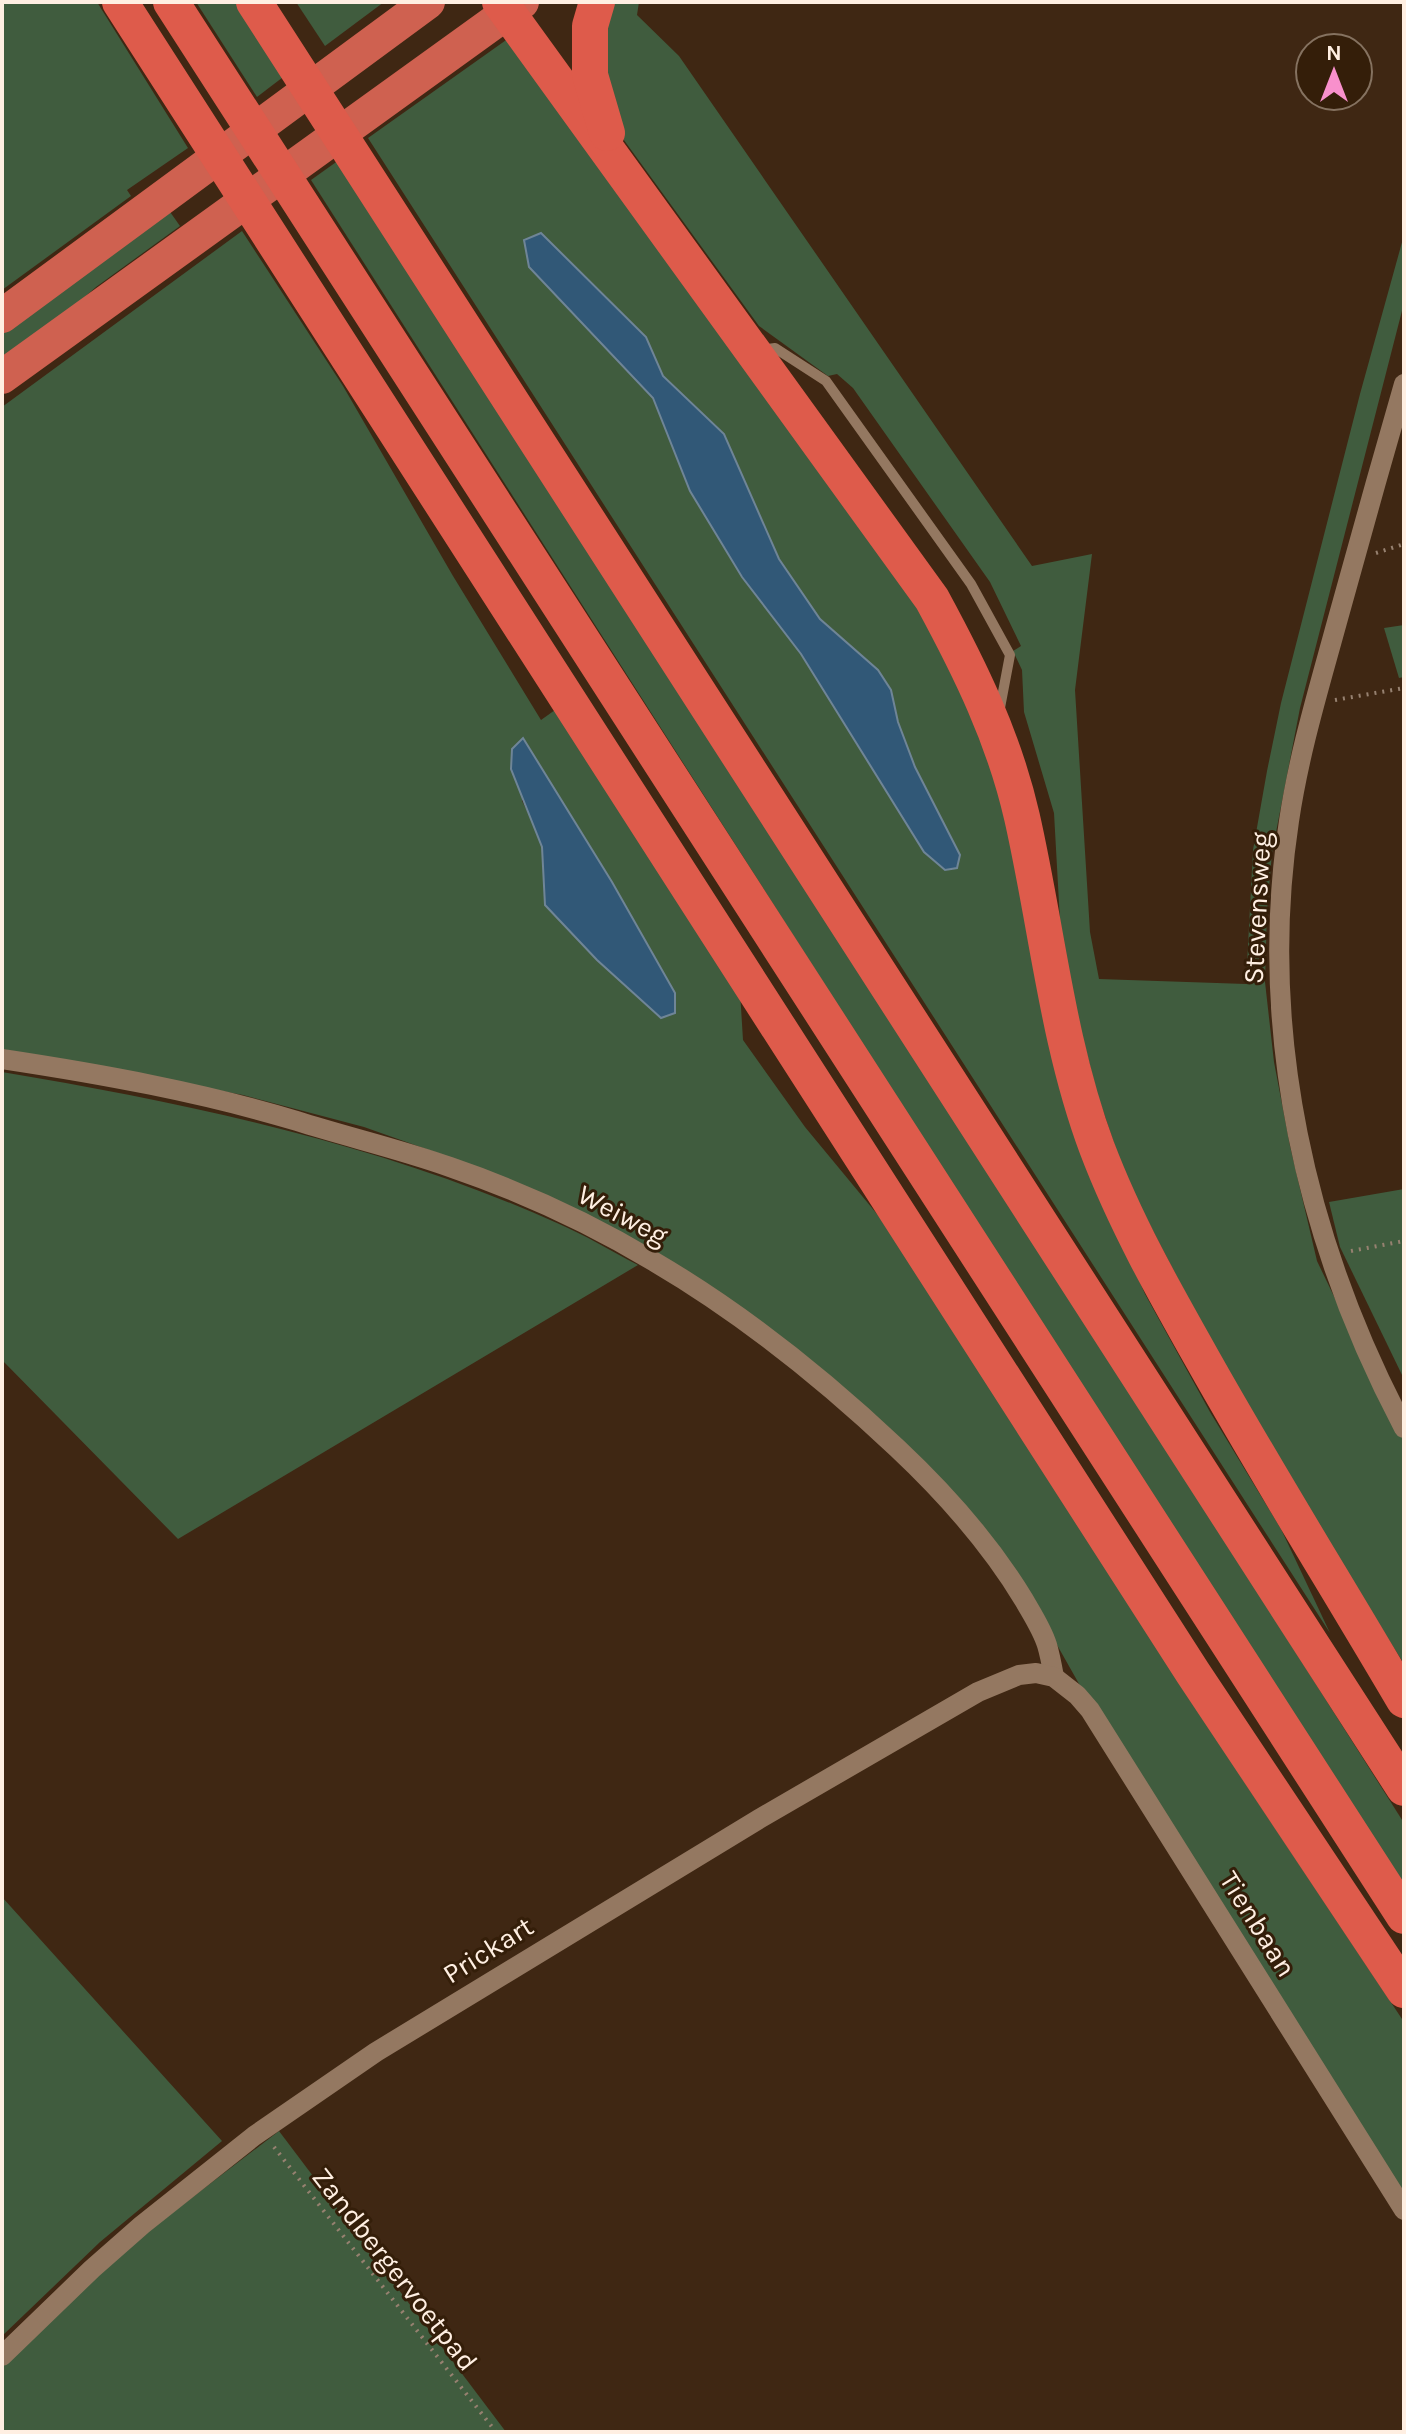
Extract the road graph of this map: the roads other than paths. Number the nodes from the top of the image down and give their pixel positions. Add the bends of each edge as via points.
1 (120, 2) edge
2 (171, 2) edge
3 (254, 2) edge
4 (597, 2) edge
5 (510, 6) edge
6 (415, 12) edge
7 (612, 156) junction
8 (2, 316) edge
9 (2, 377) edge
10 (1404, 384) edge
11 (2, 1059) edge
12 (1404, 1428) edge
13 (1054, 1677) junction
14 (1404, 1700) edge
15 (1404, 1788) edge
16 (1404, 1916) edge
17 (1404, 1990) edge
18 (1404, 2210) edge
19 (2, 2356) edge

1 - 17 highway via 1185,1660
2 - 16 highway
3 - 15 highway
4 - 7 highway via 590,26 590,75
5 - 7 highway
5 - 9 highway
6 - 8 highway
7 - 14 highway via 932,599 972,673 1022,817 1062,1030 1118,1199 1224,1397
10 - 12 street, Stevensweg via 1296,776 1284,857 1281,931 1282,1014 1299,1142 1357,1332
11 - 13 street, Weiweg via 198,1096 334,1130 460,1170 567,1215 655,1262 828,1388 940,1489 989,1545 1025,1601 1047,1644
13 - 18 street, Tienbaan via 1090,1710
13 - 19 street, Prickart via 1036,1673 998,1682 932,1718 376,2052 262,2131 142,2225

